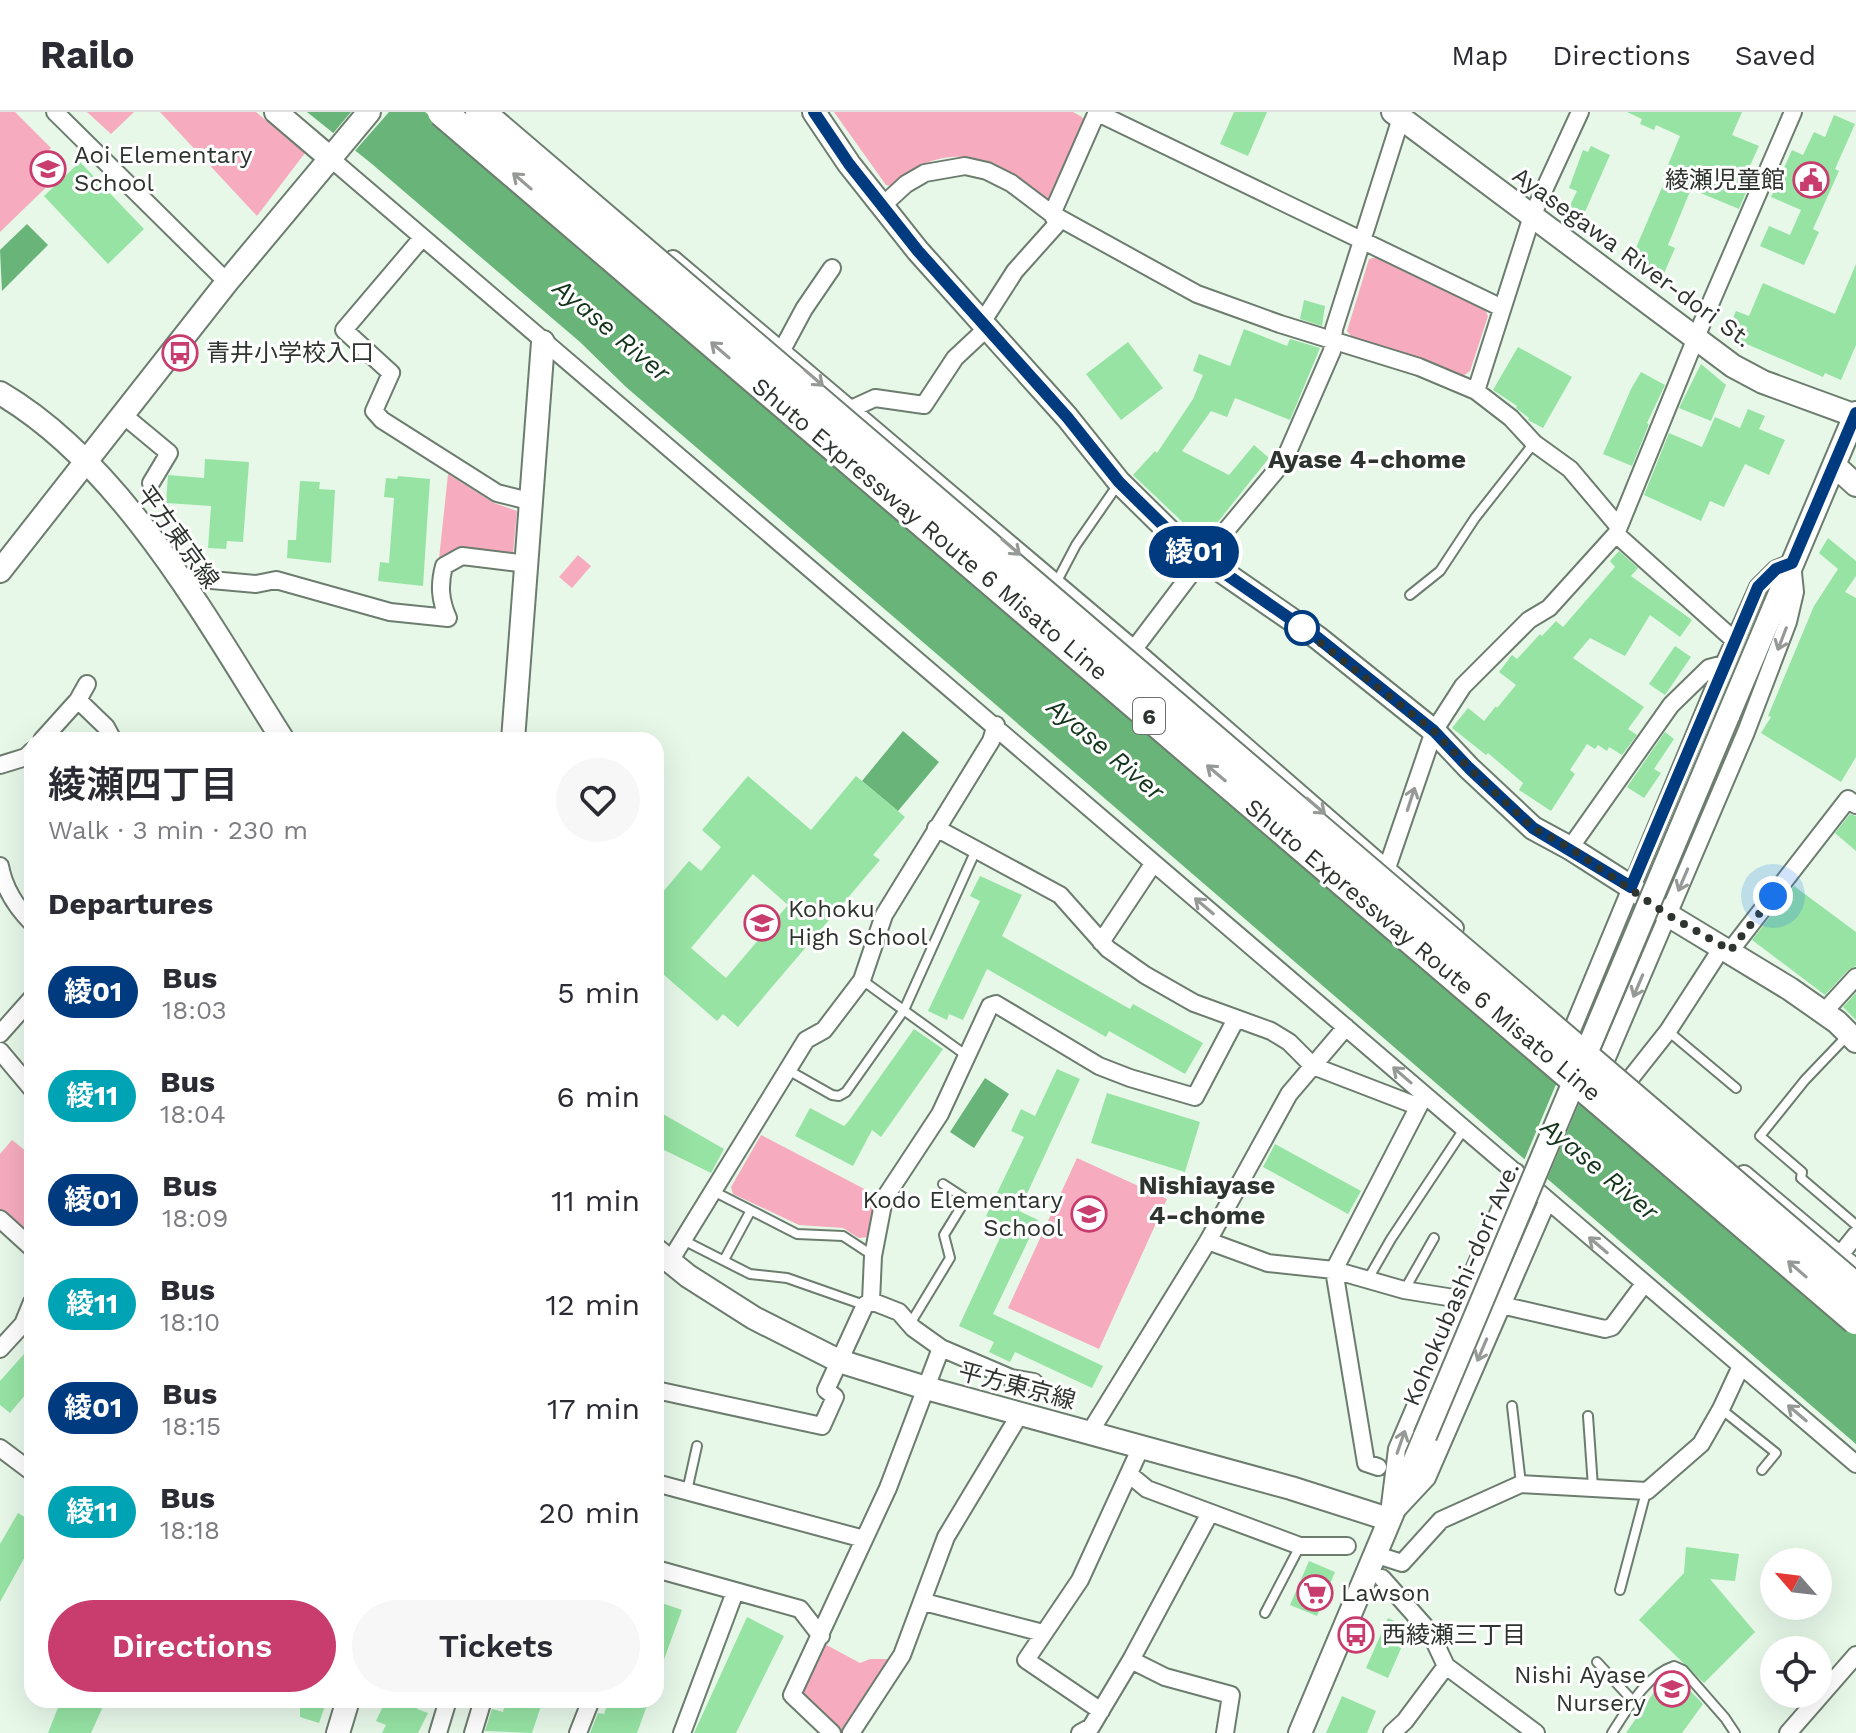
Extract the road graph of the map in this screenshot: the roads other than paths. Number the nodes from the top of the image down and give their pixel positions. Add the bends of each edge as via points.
1 (55, 112) edge
2 (276, 112) edge
3 (369, 112) edge
4 (442, 112) edge
5 (480, 112) edge
6 (497, 112) edge
7 (814, 112) edge
8 (1097, 112) edge
9 (1580, 112) edge
10 (1793, 112) edge
11 (1399, 114) edge
12 (334, 153) junction
13 (882, 206) junction
14 (1052, 214) junction
15 (1532, 216) junction
16 (422, 238) junction
17 (1363, 239) junction
18 (832, 268) dead end
19 (227, 282) junction
20 (1502, 308) junction
21 (983, 326) junction
22 (1333, 339) junction
23 (1696, 339) junction
24 (543, 342) junction
25 (782, 350) junction
26 (1476, 391) junction
27 (0, 393) edge
28 (851, 409) junction
29 (122, 414) junction
30 (1856, 415) edge
31 (1534, 443) junction
32 (86, 460) junction
33 (1834, 465) junction
34 (1119, 482) junction
35 (151, 483) dead end
36 (1856, 485) edge
37 (533, 502) junction
38 (1618, 531) junction
39 (1203, 558) junction
40 (1792, 563) junction
41 (527, 564) junction
42 (0, 571) edge
43 (178, 577) junction
44 (1055, 585) junction
45 (1410, 595) dead end
46 (1734, 640) junction
47 (1134, 649) junction
48 (1724, 664) junction
49 (87, 684) dead end
50 (78, 700) junction
51 (996, 725) junction
52 (1434, 731) junction
53 (49, 732) edge
54 (109, 732) edge
55 (278, 732) edge
56 (514, 732) edge
57 (24, 758) edge
58 (0, 765) edge
59 (1856, 805) edge
60 (936, 828) junction
61 (1570, 848) junction
62 (977, 850) junction
63 (1153, 864) junction
64 (0, 866) edge
65 (1387, 868) junction
66 (1631, 887) junction
67 (24, 915) edge
68 (1668, 915) junction
69 (1101, 942) junction
70 (1726, 948) junction
71 (1856, 977) edge
72 (862, 980) junction
73 (24, 1005) edge
74 (904, 1010) junction
75 (1823, 1013) junction
76 (1236, 1019) junction
77 (3, 1025) edge
78 (1346, 1027) junction
79 (1572, 1030) junction
80 (1668, 1031) junction
81 (1852, 1037) edge
82 (0, 1051) edge
83 (968, 1056) junction
84 (1606, 1060) junction
85 (1313, 1066) junction
86 (788, 1070) junction
87 (1630, 1079) junction
88 (24, 1080) edge
89 (1736, 1088) dead end
90 (1421, 1101) junction
91 (1465, 1128) junction
92 (1516, 1172) junction
93 (943, 1184) dead end
94 (713, 1191) junction
95 (1547, 1202) junction
96 (750, 1212) junction
97 (1499, 1212) junction
98 (0, 1219) edge
99 (1856, 1225) edge
100 (1535, 1227) junction
101 (1856, 1235) edge
102 (1434, 1238) dead end
103 (683, 1240) junction
104 (24, 1241) edge
105 (1208, 1241) junction
106 (664, 1254) edge
107 (1840, 1255) junction
108 (664, 1256) edge
109 (873, 1256) junction
110 (724, 1260) junction
111 (1856, 1268) edge
112 (1334, 1270) junction
113 (1367, 1281) junction
114 (1644, 1284) junction
115 (1856, 1288) edge
116 (1404, 1290) junction
117 (1460, 1299) junction
118 (868, 1303) junction
119 (1501, 1305) junction
120 (1856, 1320) edge
121 (24, 1322) edge
122 (909, 1325) junction
123 (941, 1348) junction
124 (0, 1349) edge
125 (839, 1361) junction
126 (1741, 1366) junction
127 (1034, 1382) dead end
128 (926, 1388) junction
129 (664, 1392) edge
130 (1512, 1406) dead end
131 (1721, 1409) junction
132 (1020, 1414) junction
133 (1588, 1416) dead end
134 (1090, 1432) junction
135 (697, 1446) dead end
136 (1141, 1447) junction
137 (1, 1452) edge
138 (1856, 1464) edge
139 (24, 1467) edge
140 (1378, 1467) dead end
141 (1762, 1470) dead end
142 (1130, 1475) junction
143 (1521, 1484) junction
144 (664, 1485) edge
145 (1593, 1487) junction
146 (687, 1491) junction
147 (1647, 1491) junction
148 (1210, 1513) junction
149 (1388, 1519) junction
150 (864, 1539) junction
151 (1300, 1546) junction
152 (1347, 1546) dead end
153 (1374, 1554) junction
154 (664, 1571) edge
155 (1382, 1578) dead end
156 (1620, 1590) dead end
157 (735, 1592) junction
158 (924, 1602) junction
159 (1265, 1613) dead end
160 (1043, 1633) junction
161 (821, 1636) junction
162 (1856, 1655) edge
163 (1131, 1660) junction
164 (1597, 1662) dead end
165 (1446, 1666) junction
166 (1633, 1701) junction
167 (346, 1708) edge
168 (446, 1708) edge
169 (481, 1708) edge
170 (588, 1708) edge
171 (1101, 1711) junction
172 (338, 1733) edge
173 (438, 1733) edge
174 (473, 1733) edge
175 (578, 1733) edge
176 (682, 1733) edge
177 (832, 1733) edge
178 (851, 1733) edge
179 (1081, 1733) edge
180 (1225, 1733) edge
181 (1300, 1733) edge
182 (1392, 1733) edge
183 (1536, 1733) edge
184 (1612, 1733) edge
185 (1735, 1733) edge
186 (1788, 1733) edge

1 - 19 street
2 - 12 street
3 - 12 street
120 -> 4 highway, Shuto Expressway Route 6 Misato Line / 6, bridge
5 - 115 highway, Shuto Expressway Route 6 Misato Line / 6, bridge
6 - 25 street
7 - 13 street
8 - 14 street
8 - 17 street
9 - 15 street
10 - 23 street
11 - 15 street, Ayasegawa River-dori St.
11 - 17 street
12 - 16 street
12 - 19 street
13 - 14 street via 925,173 965,166 1011,183
13 - 21 street
14 - 21 street via 1057,224 1015,271
14 - 22 street via 1197,294
15 - 20 street
15 - 23 street, Ayasegawa River-dori St.
16 - 24 street
16 - 37 street via 344,330 391,373 374,411 497,493
17 - 20 street
17 - 22 street
18 - 25 street
19 - 29 street
20 - 26 street
21 - 28 street via 924,405 875,398
21 - 34 street
22 - 26 street
22 - 39 street via 1284,461
23 - 30 street, Ayasegawa River-dori St. via 1763,382
23 - 38 street
24 - 37 street
24 - 51 street
25 -> 28 street
26 - 31 street
27 - 32 street, 平方東京線 via 42,419
28 -> 44 street
29 - 32 street
29 - 35 street via 169,453
30 - 33 street, Kohokubashi-dori Ave.
31 - 38 street via 1570,469
31 - 45 lane via 1440,571
32 - 42 street
32 - 43 street, 平方東京線
33 - 36 street
33 - 40 street, Kohokubashi-dori Ave.
34 - 39 street
34 - 44 lane
37 - 41 street
38 - 46 street
38 - 52 street via 1549,608 1529,620 1463,686
39 - 47 street
39 - 52 street via 1318,638
40 - 46 street via 1776,569 1758,587
40 -> 68 street via 1795,592 1788,622
40 - 149 street, Kohokubashi-dori Ave., bridge
41 - 43 street via 462,556 444,566 441,601 448,618 390,612 276,580 256,584
41 - 56 street
43 - 55 street, 平方東京線
44 - 47 street
46 - 48 street
47 -> 65 street
48 - 61 street via 1709,668 1671,705
48 - 66 street
49 - 50 street
50 - 53 street
50 - 54 street
51 - 60 street
51 - 63 street
52 - 61 street via 1533,828
65 -> 52 street
57 - 58 street
59 - 70 street via 1848,799
60 - 62 street
60 - 72 street via 884,915
61 - 66 street
62 - 69 street via 1060,895
62 - 74 lane
63 - 69 street
78 -> 63 street
64 - 67 street
65 - 79 street
66 - 68 street
66 - 79 street
68 - 70 street
68 -> 84 street
69 - 76 street via 1194,1003
70 - 75 street
70 - 80 street
71 - 75 street
72 - 74 lane
72 - 86 street via 824,1030 806,1040
73 - 77 street
74 - 83 lane
74 - 86 lane via 839,1096
75 - 81 street
76 - 83 street via 1195,1097 1099,1066 996,1004 990,1006
76 - 85 street via 1289,1042
78 - 85 street
90 -> 78 street
79 - 84 street
80 - 87 street
80 - 89 lane
81 - 99 lane via 1805,1080 1760,1136
82 - 88 street
83 - 109 street via 940,1114 884,1199
84 - 87 street
85 - 90 street
85 - 105 street via 1289,1094
86 - 94 street
87 - 107 street
90 - 91 street
90 - 112 street
91 - 92 street
91 - 113 lane
92 - 95 street
92 - 97 street
93 - 122 lane via 966,1199 944,1235 950,1258
94 - 96 lane
94 - 103 street
95 - 100 street
114 -> 95 street
96 - 109 lane via 797,1234 843,1236
96 - 110 lane
97 - 100 street via 1515,1203 1525,1205 1536,1218
97 - 117 street
98 - 104 street
100 - 119 street
101 - 107 street
102 - 116 lane
103 - 106 street
103 - 110 lane
105 - 112 street via 1268,1263
105 - 134 street
107 - 111 street
108 - 125 street, 平方東京線 via 754,1318
109 - 118 street
110 - 118 lane via 750,1274 787,1278
112 - 113 street
112 - 140 street via 1366,1463
113 - 116 street
114 - 119 street via 1605,1329
114 - 126 street
116 - 117 street
149 -> 117 street via 1397,1449
118 - 122 street via 899,1312
118 - 125 street
119 -> 149 street via 1427,1478
121 - 124 street
122 - 123 street
123 - 127 street via 1011,1378
123 - 128 street
125 - 128 street, 平方東京線
125 - 129 street via 826,1390 835,1397 822,1426
126 - 131 street
138 -> 126 street
128 - 132 street, 平方東京線
128 - 150 street
130 - 143 lane
131 - 141 lane via 1776,1453
131 - 147 street via 1701,1444
132 - 134 street, 平方東京線
132 - 158 street via 946,1537
133 - 145 lane
134 - 136 street, 平方東京線
135 - 146 lane
136 - 142 street
136 - 149 street, 平方東京線
137 - 139 street
142 - 148 street via 1147,1489
142 - 160 street via 1080,1580
143 - 145 street
143 - 153 street via 1441,1520 1402,1563
144 - 146 street
145 - 147 street
146 - 150 street
147 - 156 lane
148 - 151 street
148 - 163 street
149 - 153 street, Kohokubashi-dori Ave.
150 - 161 street
151 - 152 street
151 - 159 lane
153 - 181 street, Kohokubashi-dori Ave.
154 - 157 street
155 - 165 street via 1430,1632
157 - 161 street via 800,1609
157 - 176 street
158 - 160 street
158 - 178 street via 902,1655
160 - 171 street via 1026,1660
161 - 177 street via 792,1695
162 - 186 street
163 - 171 street
163 - 180 street via 1165,1677 1231,1695
164 - 166 lane
165 - 182 street
165 - 183 street
166 - 184 lane
166 - 185 lane via 1664,1669 1674,1666
167 - 172 street
168 - 173 street
169 - 174 street
170 - 175 street
171 - 179 street

